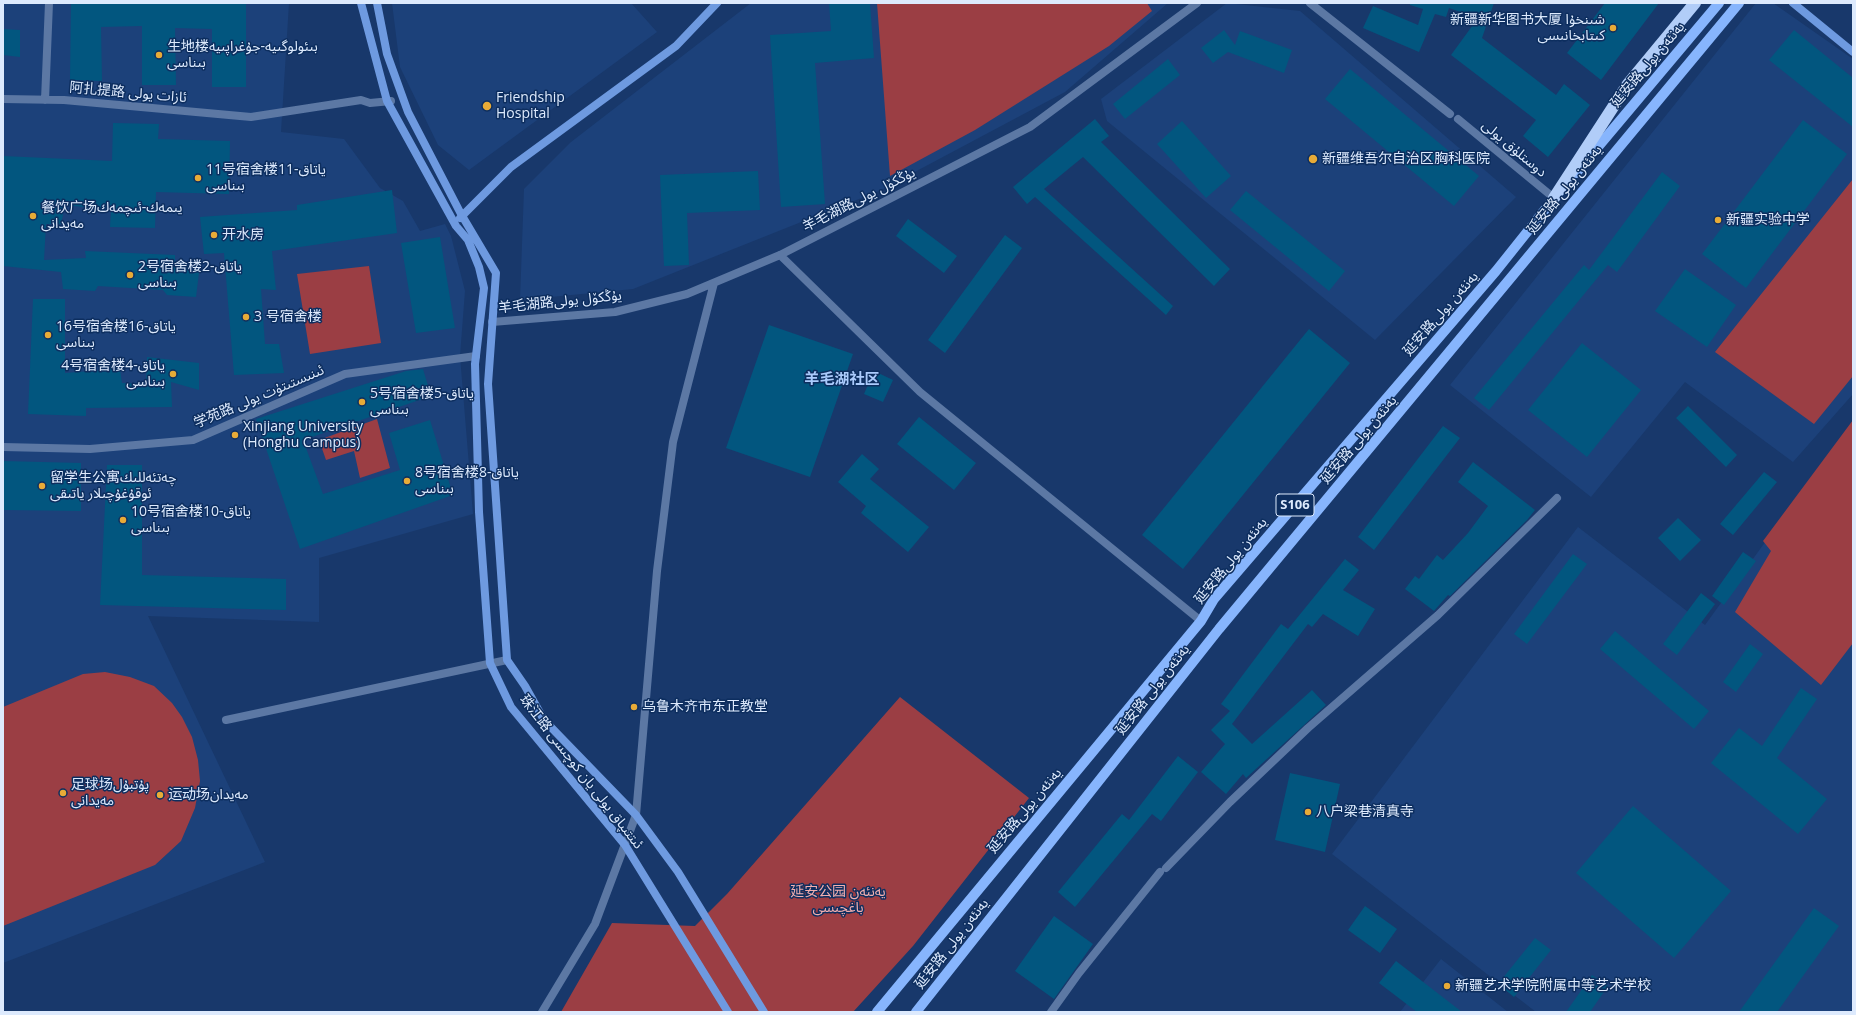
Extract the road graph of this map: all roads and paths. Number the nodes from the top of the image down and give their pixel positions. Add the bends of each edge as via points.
1 (49, 3) edge
2 (361, 3) edge
3 (377, 3) edge
4 (717, 3) edge
5 (1197, 3) edge
6 (1310, 3) edge
7 (1695, 3) edge
8 (1719, 3) edge
9 (1739, 3) edge
10 (1793, 3) edge
11 (1853, 52) edge
12 (3, 99) edge
13 (46, 100) junction
14 (389, 101) junction
15 (1450, 114) dead end
16 (1458, 119) dead end
17 (1554, 198) junction
18 (461, 214) junction
19 (456, 226) junction
20 (780, 255) junction
21 (714, 283) junction
22 (492, 322) junction
23 (476, 356) junction
24 (3, 447) edge
25 (1557, 498) dead end
26 (1201, 621) junction
27 (507, 660) junction
28 (490, 663) junction
29 (226, 720) dead end
30 (636, 816) junction
31 (625, 845) junction
32 (542, 1012) edge
33 (728, 1012) edge
34 (764, 1012) edge
35 (877, 1012) edge
36 (916, 1012) edge
37 (1051, 1012) edge

1 - 13 street
2 - 14 street, 珠江路 ئىتتىپاق يولى يان كوچىسى
3 - 18 street via 387,54 408,112
4 - 18 street via 676,46 511,167
5 - 20 street, 羊毛湖路يۇڭكۆل يولى via 1030,127
6 - 15 street
7 - 17 highway via 1628,84
8 - 17 main road, 延安路يەنئەن يولى / S106
9 - 36 main road, 延安路 يەنئەن يولى / S106 via 1219,629
10 - 11 street
12 - 13 street, 阿扎提路 ئازات يولى
13 - 14 street, 阿扎提路 ئازات يولى via 251,117 361,100 370,103
14 - 19 street, 珠江路 ئىتتىپاق يولى يان كوچىسى
16 - 17 street, دوستلۇق يولى
17 - 26 main road, 延安路يەنئەن يولى / S106 via 1496,271 1214,599
18 - 19 street
18 - 22 street via 496,274
19 - 23 street, 珠江路 ئىتتىپاق يولى يان كوچىسى via 468,240 484,288
20 - 21 street, 羊毛湖路يۇڭكۆل يولى
20 - 26 street via 920,392
21 - 22 street, 羊毛湖路يۇڭكۆل يولى via 687,294 615,312
21 - 30 street via 673,442 657,571
22 - 27 street via 488,384
23 - 24 street, 学苑路 ئىنىستىتۇت يولى via 345,374 193,440 90,449
23 - 28 street, 珠江路 ئىتتىپاق يولى يان كوچىسى via 479,512
25 - 37 street via 1438,615 1308,728 1163,870 1079,973
26 - 35 main road, 延安路يەنئەن يولى / S106
27 - 28 street
27 - 30 street, 珠江路 ئىتتىپاق يولى يان كوچىسى via 544,720
28 - 29 street
28 - 31 street, 珠江路 ئىتتىپاق يولى يان كوچىسى via 511,707
30 - 31 street
30 - 34 street, 珠江路 ئىتتىپاق يولى يان كوچىسى via 678,872
31 - 32 street via 595,924
31 - 33 street, 珠江路 ئىتتىپاق يولى يان كوچىسى

